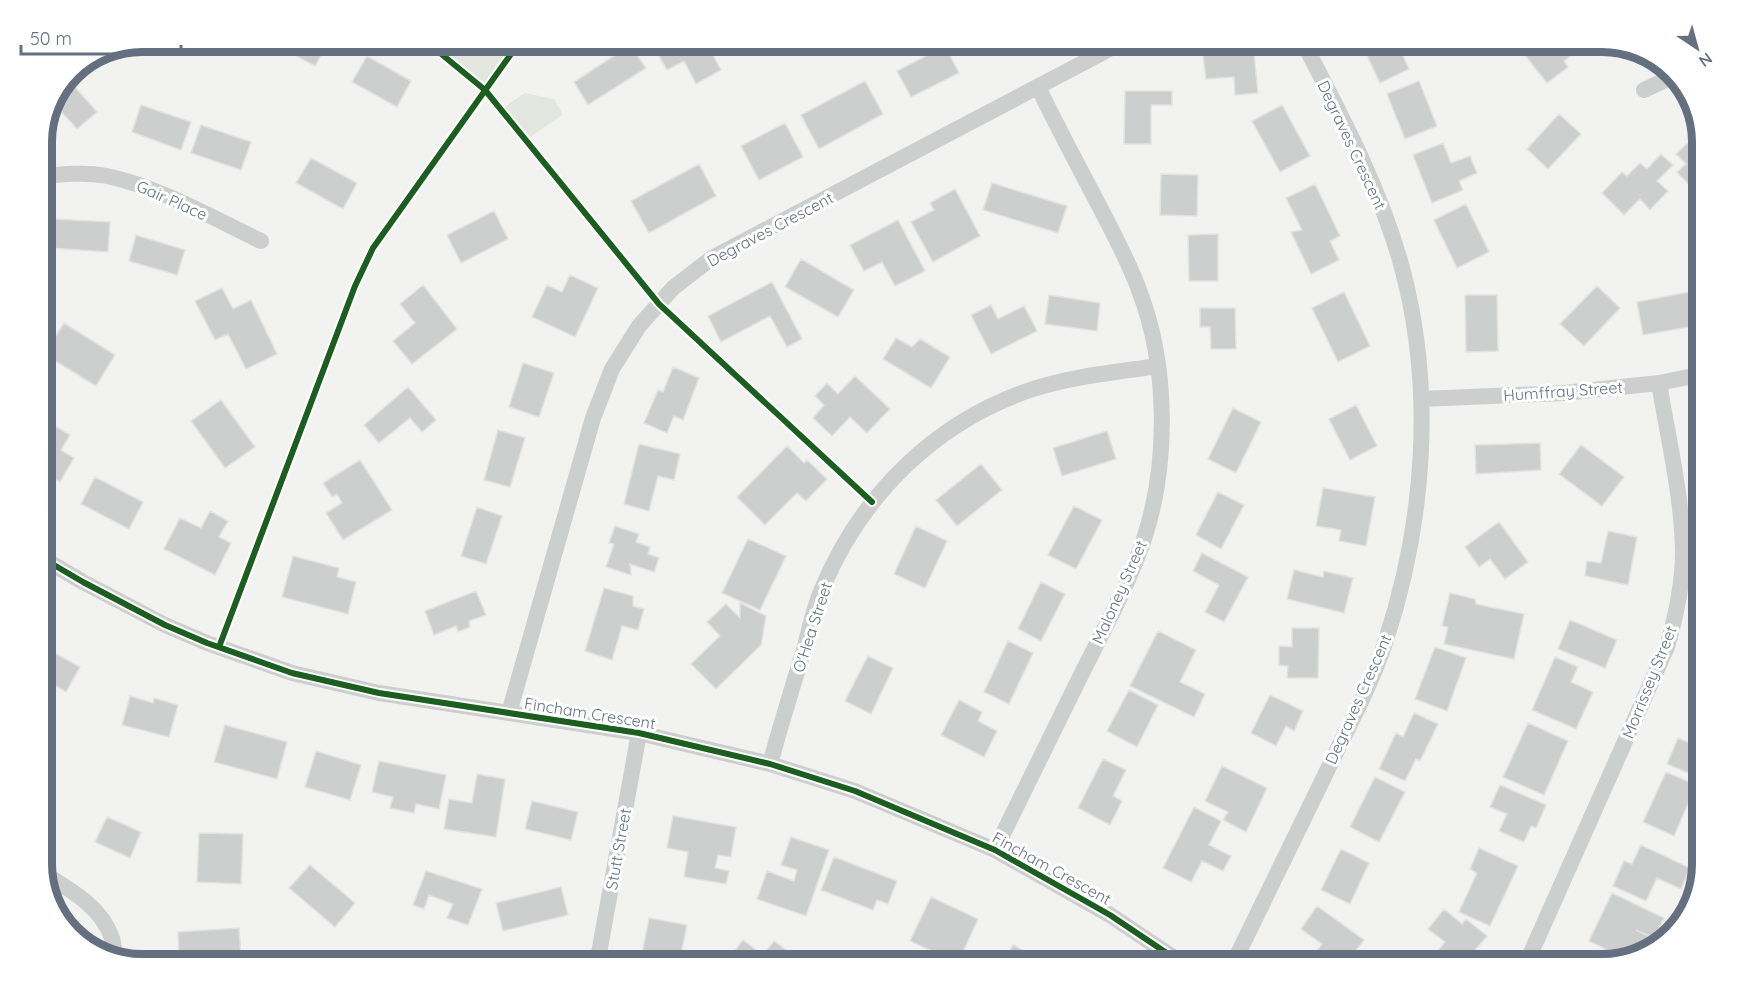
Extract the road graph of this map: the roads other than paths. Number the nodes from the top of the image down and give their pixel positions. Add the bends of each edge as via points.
1 (1104, 52) edge
2 (1308, 52) edge
3 (1666, 80) edge
4 (1038, 87) junction
5 (1644, 90) dead end
6 (53, 175) edge
7 (261, 241) dead end
8 (1158, 366) junction
9 (1692, 376) edge
10 (1659, 383) junction
11 (1421, 399) junction
12 (53, 564) edge
13 (509, 713) junction
14 (639, 733) junction
15 (770, 764) junction
16 (995, 850) junction
17 (55, 881) edge
18 (114, 949) edge
19 (599, 953) edge
20 (1167, 953) edge
21 (1238, 953) edge
22 (1531, 953) edge

1 - 4 street, Degraves Crescent
2 - 11 street, Degraves Crescent via 1379,196 1409,297
3 - 5 street
4 - 8 street, Maloney Street via 1140,291
4 - 13 street, Degraves Crescent via 712,258 673,288 639,326 612,369 593,418
6 - 7 street, Gair Place via 105,176 143,185
8 - 15 street, O'Hea Street via 1034,389 983,409 937,438 896,474 846,539 821,590
8 - 16 street, Maloney Street via 1160,455 1144,539
9 - 10 street, Humffray Street
10 - 11 street, Humffray Street via 1564,393
10 - 22 street, Morrissey Street via 1679,501 1683,552 1674,624
11 - 21 street, Degraves Crescent via 1417,509 1404,578 1384,645 1353,718
12 - 13 street, Fincham Crescent via 165,625 292,673 379,693
13 - 14 street, Fincham Crescent
14 - 15 street, Fincham Crescent
14 - 19 street, Stutt Street
15 - 16 street, Fincham Crescent via 855,791
16 - 20 street, Fincham Crescent via 1110,915
17 - 18 street via 81,897 103,919

